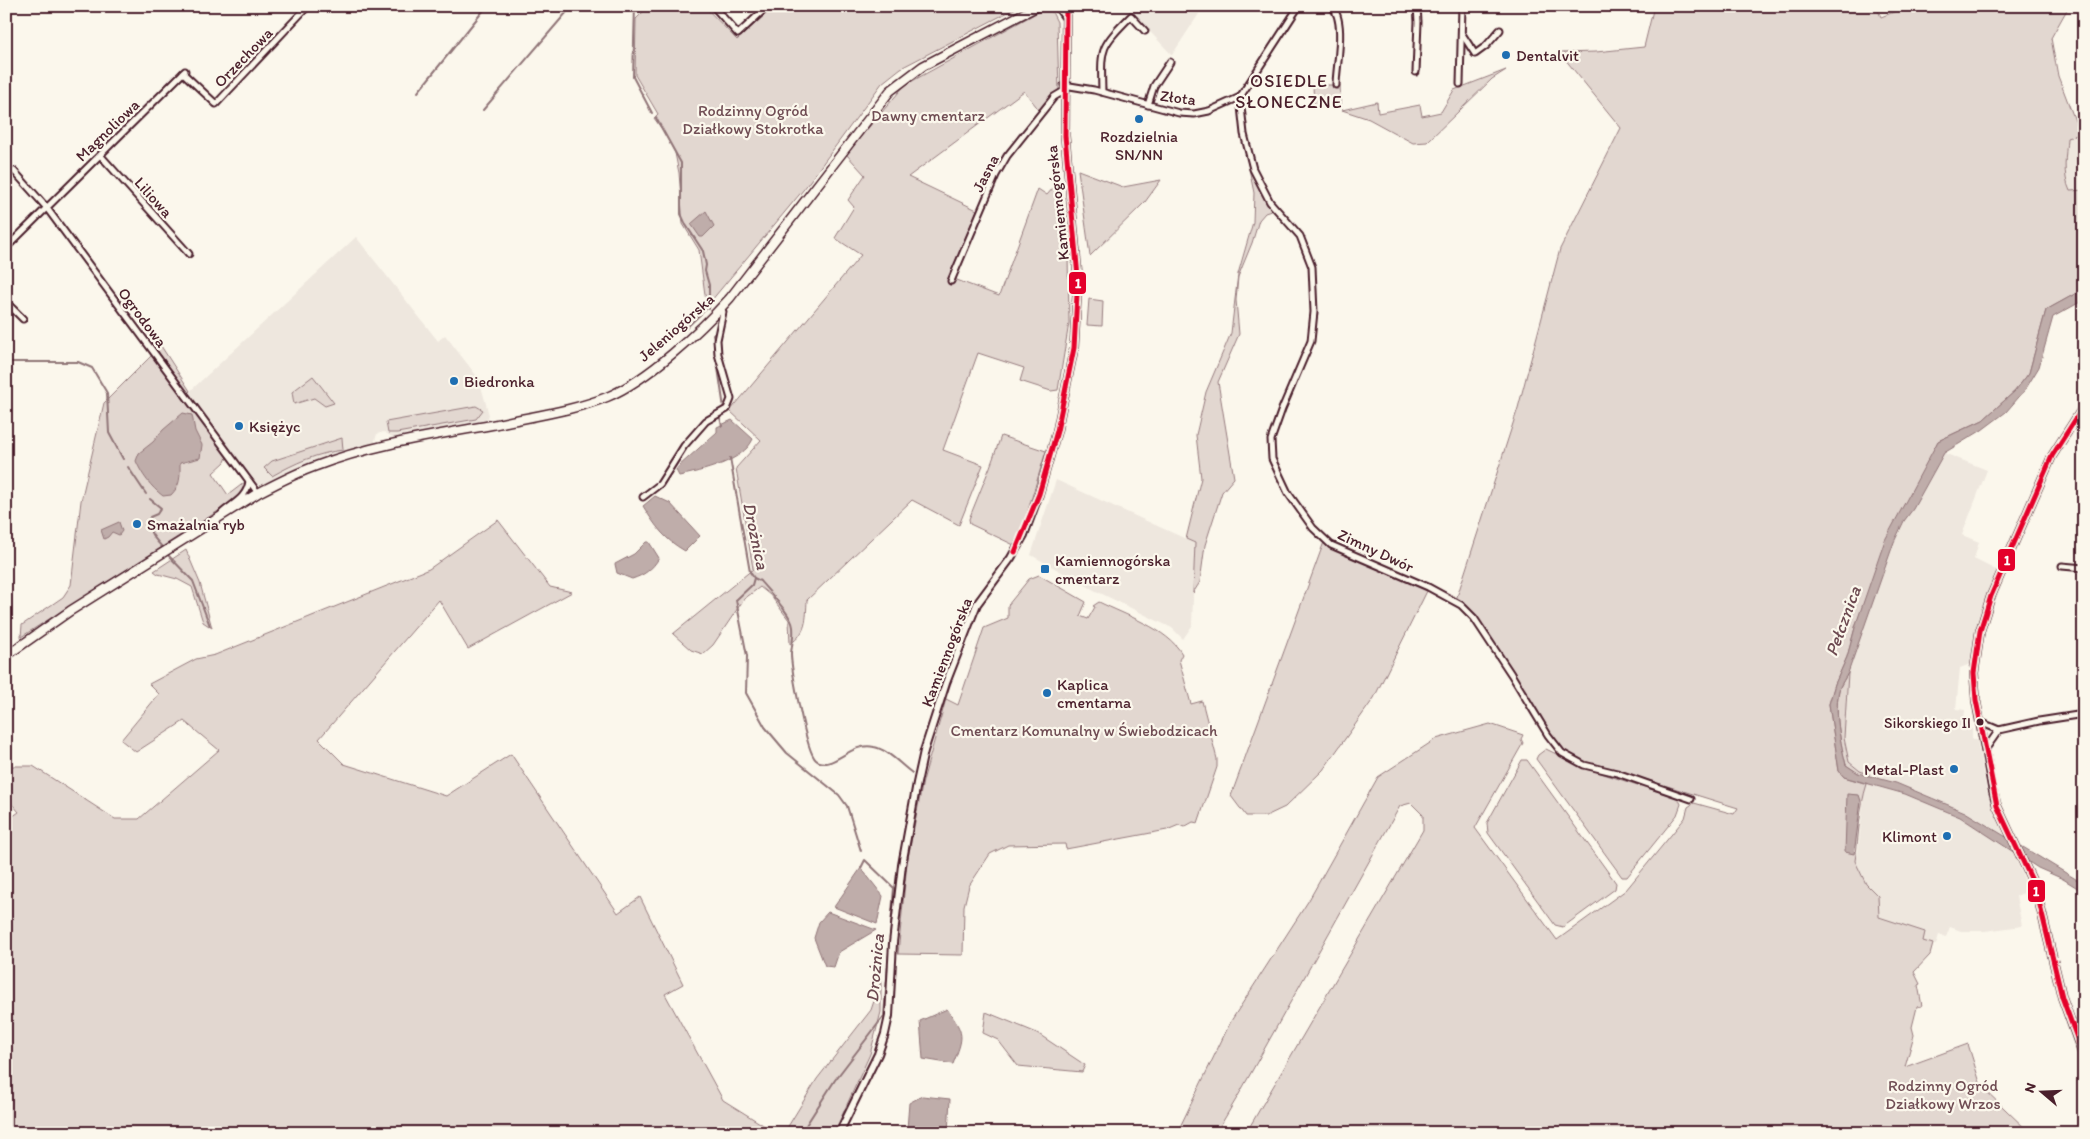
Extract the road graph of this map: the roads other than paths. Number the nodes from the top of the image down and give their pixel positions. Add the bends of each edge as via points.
1 (308, 6) edge
2 (712, 6) edge
3 (768, 6) edge
4 (1038, 6) edge
5 (1057, 6) edge
6 (1066, 6) edge
7 (1299, 6) edge
8 (1331, 6) edge
9 (1417, 6) edge
10 (1462, 6) edge
11 (1066, 18) junction
12 (1500, 30) dead end
13 (1145, 31) dead end
14 (1462, 33) junction
15 (1170, 62) dead end
16 (184, 72) joint
17 (1416, 72) dead end
18 (1460, 84) dead end
19 (1336, 85) dead end
20 (1064, 88) junction
21 (1102, 92) junction
22 (1240, 97) junction
23 (1148, 105) junction
24 (101, 156) junction
25 (14, 171) dead end
26 (46, 207) junction
27 (6, 248) edge
28 (189, 254) dead end
29 (951, 281) dead end
30 (6, 302) edge
31 (721, 307) junction
32 (23, 319) dead end
33 (2084, 406) edge
34 (249, 480) junction
35 (258, 493) junction
36 (643, 497) dead end
37 (212, 522) junction
38 (2062, 566) dead end
39 (2084, 568) edge
40 (6, 656) edge
41 (2084, 714) edge
42 (1980, 722) junction
43 (1999, 730) junction
44 (1985, 751) junction
45 (1691, 799) dead end
46 (2084, 1058) edge
47 (840, 1133) edge

1 - 16 street, Orzechowa via 216,104
2 - 3 street via 738,34
4 - 31 main road, Jeleniogórska via 923,66 890,90
5 - 11 street
6 - 11 street, Kamiennogórska
7 - 22 street, Złota
8 - 19 street via 1339,21
9 - 17 street
10 - 14 street
11 - 20 street, Kamiennogórska
12 - 14 street via 1475,54
13 - 21 street via 1131,16 1109,38 1101,58
14 - 18 street
15 - 23 street via 1154,86
16 - 24 street, Magnoliowa
20 - 21 street, Złota
20 - 29 street, Jasna via 999,169
20 - 47 street, Kamiennogórska via 1066,165 1078,278 1074,348 1057,430 1024,535 977,604 924,751 902,865 889,1016 878,1054
21 - 23 street, Złota
22 - 23 street, Złota via 1218,109 1194,114
22 - 45 street, Zimny Dwór via 1245,140 1253,169 1270,202 1300,236 1313,275 1311,341 1271,440 1272,459 1288,492 1313,528 1332,545 1440,592 1461,605 1474,618 1562,753 1584,765
24 - 26 street, Magnoliowa
24 - 28 street, Liliowa
25 - 26 street, Ogrodowa
26 - 27 street, Magnoliowa
26 - 34 street, Ogrodowa
30 - 32 street
31 - 35 main road, Jeleniogórska via 676,351 607,397 563,411 346,456 290,476
31 - 36 street via 723,312 717,340 731,399 727,409 706,421 684,446 660,484
33 - 42 street via 2052,456 1986,610 1974,673
34 - 35 street, Ogrodowa
34 - 37 street via 245,495
35 - 37 main road, Jeleniogórska
37 - 40 main road, Jeleniogórska via 70,611
38 - 39 street
41 - 43 street
42 - 43 street
42 - 44 street
43 - 44 street
44 - 46 street via 1994,797 2036,889 2062,997

